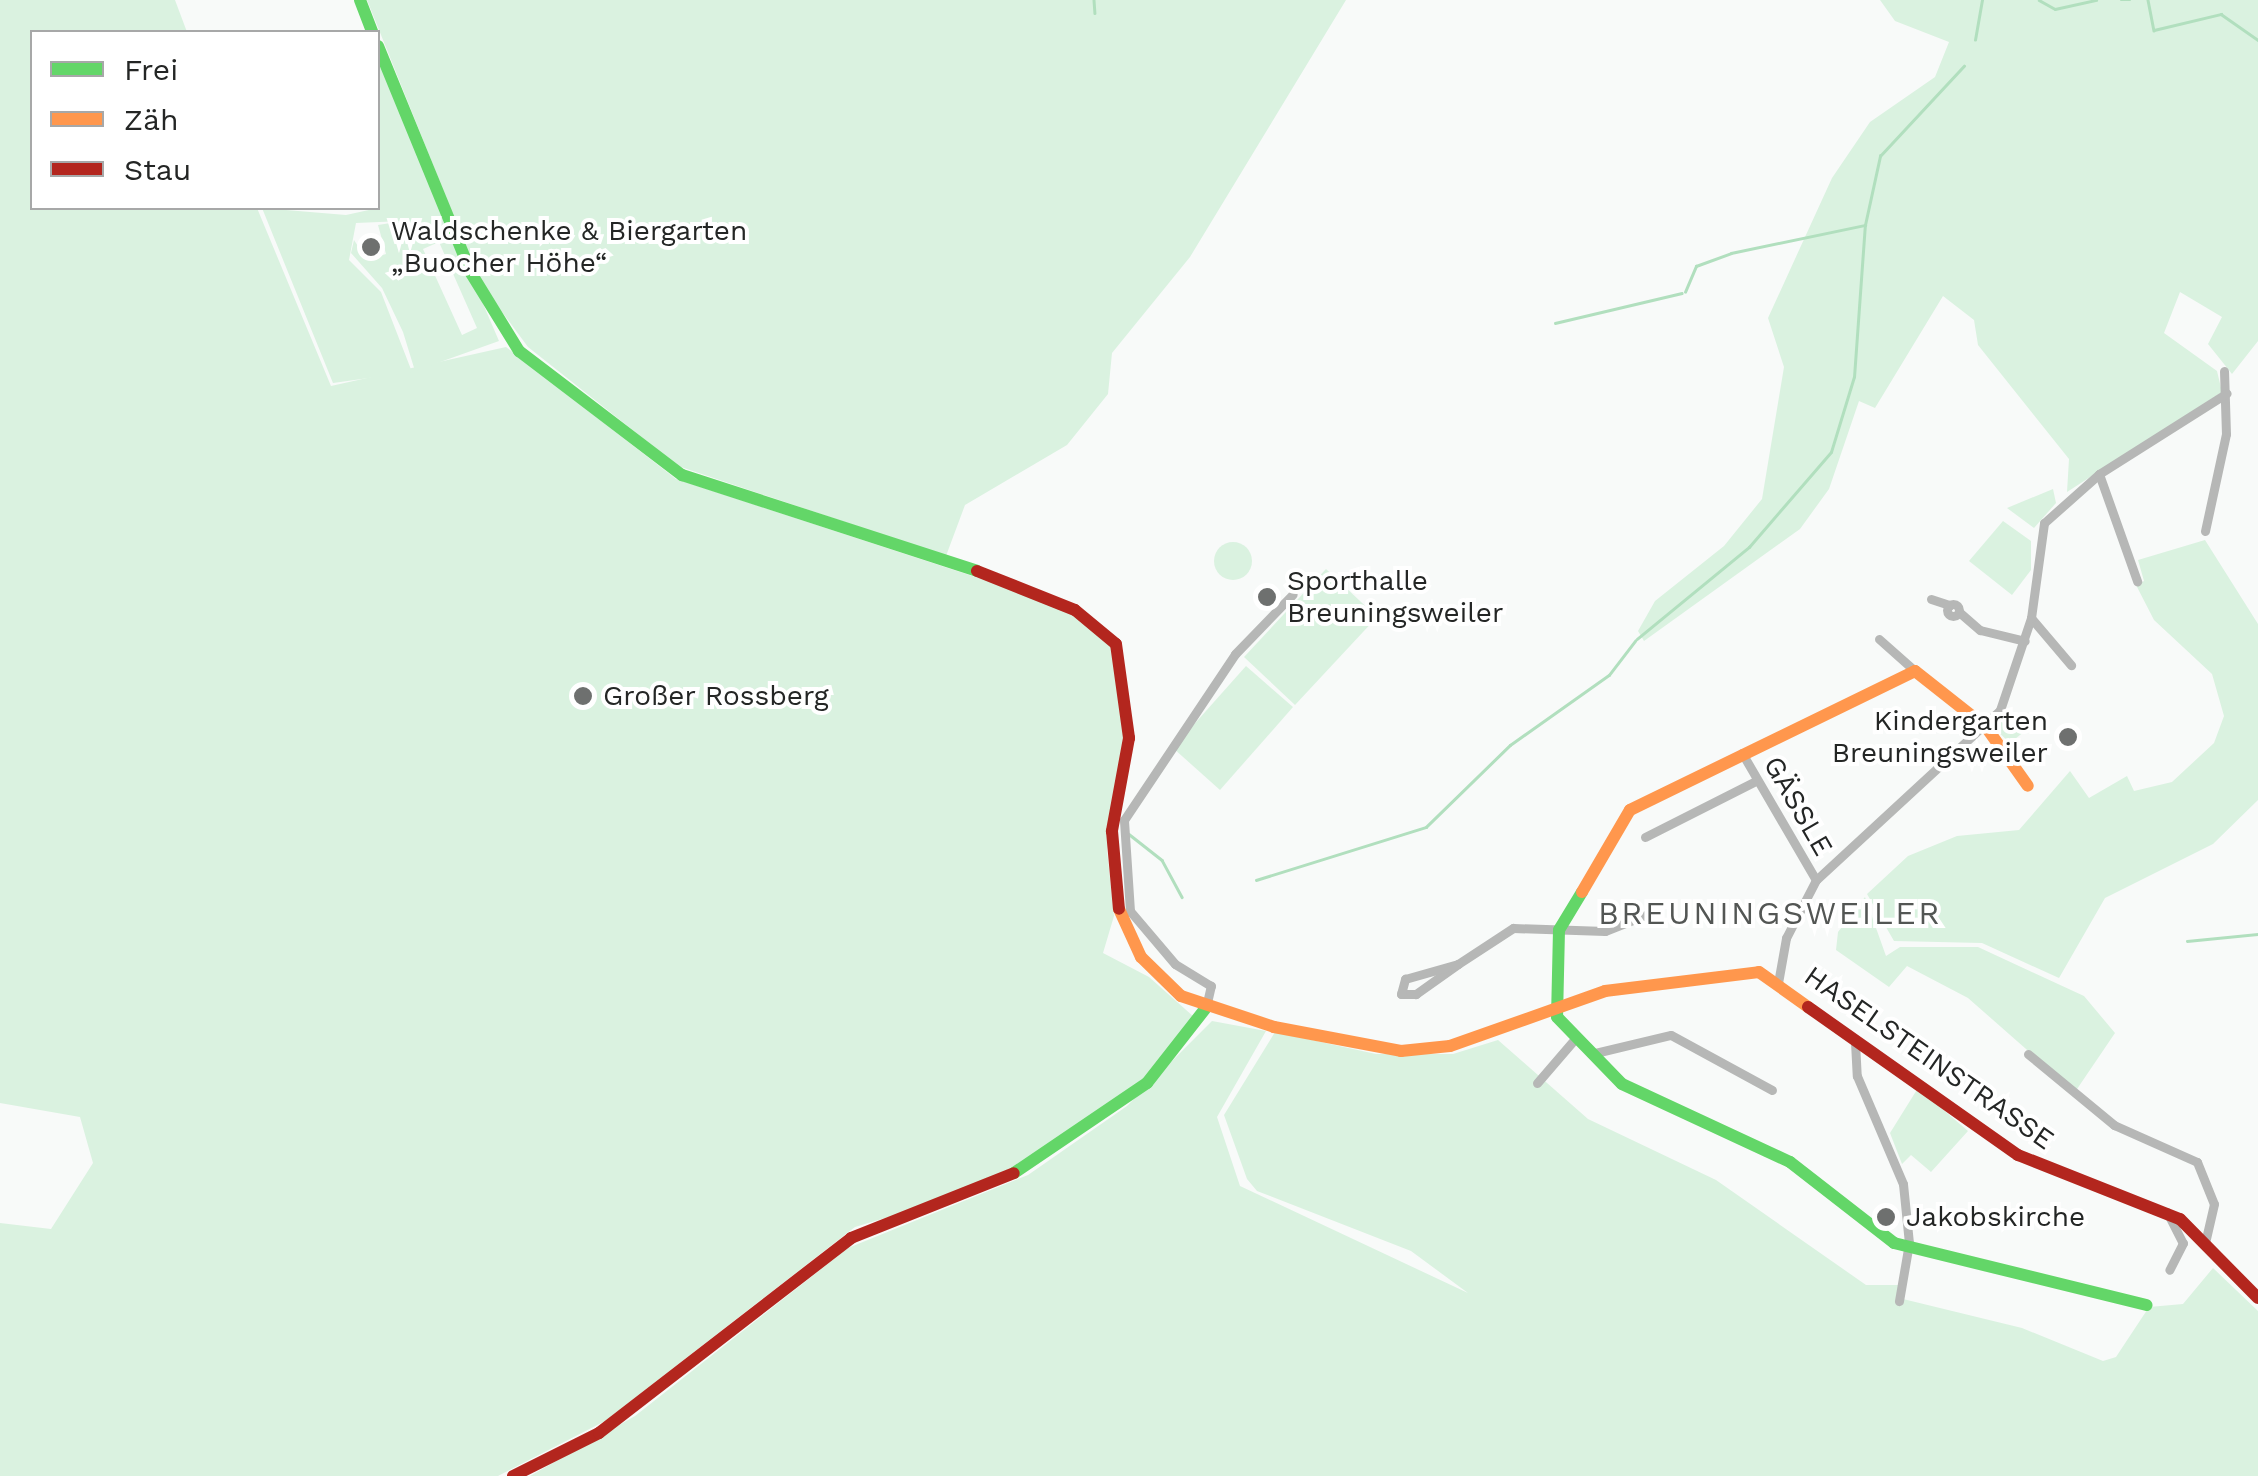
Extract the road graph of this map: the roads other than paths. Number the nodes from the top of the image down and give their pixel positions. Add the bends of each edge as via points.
1 (360, 0) edge
2 (371, 30) edge
3 (380, 51) edge
4 (2224, 371) dead end
5 (2227, 394) junction
6 (2099, 474) junction
7 (2205, 531) dead end
8 (2137, 581) dead end
9 (1292, 594) dead end
10 (1931, 599) dead end
11 (2031, 618) junction
12 (1880, 639) dead end
13 (2025, 641) junction
14 (2072, 665) dead end
15 (1916, 671) junction
16 (1986, 727) junction
17 (1742, 753) junction
18 (1756, 781) junction
19 (2028, 786) dead end
20 (1644, 837) dead end
21 (1816, 880) junction
22 (1648, 914) dead end
23 (1559, 930) junction
24 (1458, 964) junction
25 (1778, 982) junction
26 (1556, 1004) junction
27 (1205, 1009) junction
28 (1574, 1040) junction
29 (1854, 1042) junction
30 (1591, 1054) junction
31 (2028, 1054) dead end
32 (1537, 1083) dead end
33 (1772, 1090) dead end
34 (2167, 1212) junction
35 (2206, 1240) junction
36 (1908, 1250) junction
37 (2169, 1270) dead end
38 (2258, 1298) edge
39 (1899, 1301) dead end
40 (2147, 1305) dead end
41 (513, 1476) edge

1 - 2 street
3 - 27 street via 470,272 519,350 682,475 1020,585 1074,610 1116,644 1129,738 1112,881 1122,923 1150,967
4 - 5 street
5 - 6 street
5 - 7 street
6 - 8 street
6 - 11 street via 2036,539
9 - 27 street via 1235,654 1127,810 1126,892 1158,947 1210,986
10 - 13 street via 1980,630
11 - 13 street
11 - 14 street
12 - 15 street
13 - 16 street
15 - 16 street
15 - 17 street
16 - 19 street
16 - 21 street via 1904,790
17 - 18 street, GÄSSLE
17 - 23 street via 1630,810
18 - 20 street
18 - 21 street, GÄSSLE
21 - 25 street via 1786,938
22 - 23 street via 1606,930
23 - 24 street via 1513,928
23 - 26 street
24 - 24 street via 1405,980 1402,994 1416,994
25 - 26 street via 1718,973
25 - 29 street, HASELSTEINSTRASSE
26 - 27 street via 1450,1046 1400,1051
26 - 28 street
27 - 41 street via 1146,1083 1059,1150 978,1194 851,1238 599,1433
28 - 30 street
28 - 32 street
29 - 34 street, HASELSTEINSTRASSE via 2018,1156
29 - 36 street via 1856,1076 1899,1169
30 - 33 street via 1671,1035
30 - 36 street via 1644,1096 1812,1175
31 - 35 street via 2114,1126 2197,1162 2214,1204
34 - 35 street, HASELSTEINSTRASSE
34 - 37 street via 2183,1243
35 - 38 street, HASELSTEINSTRASSE
36 - 39 street
36 - 40 street

